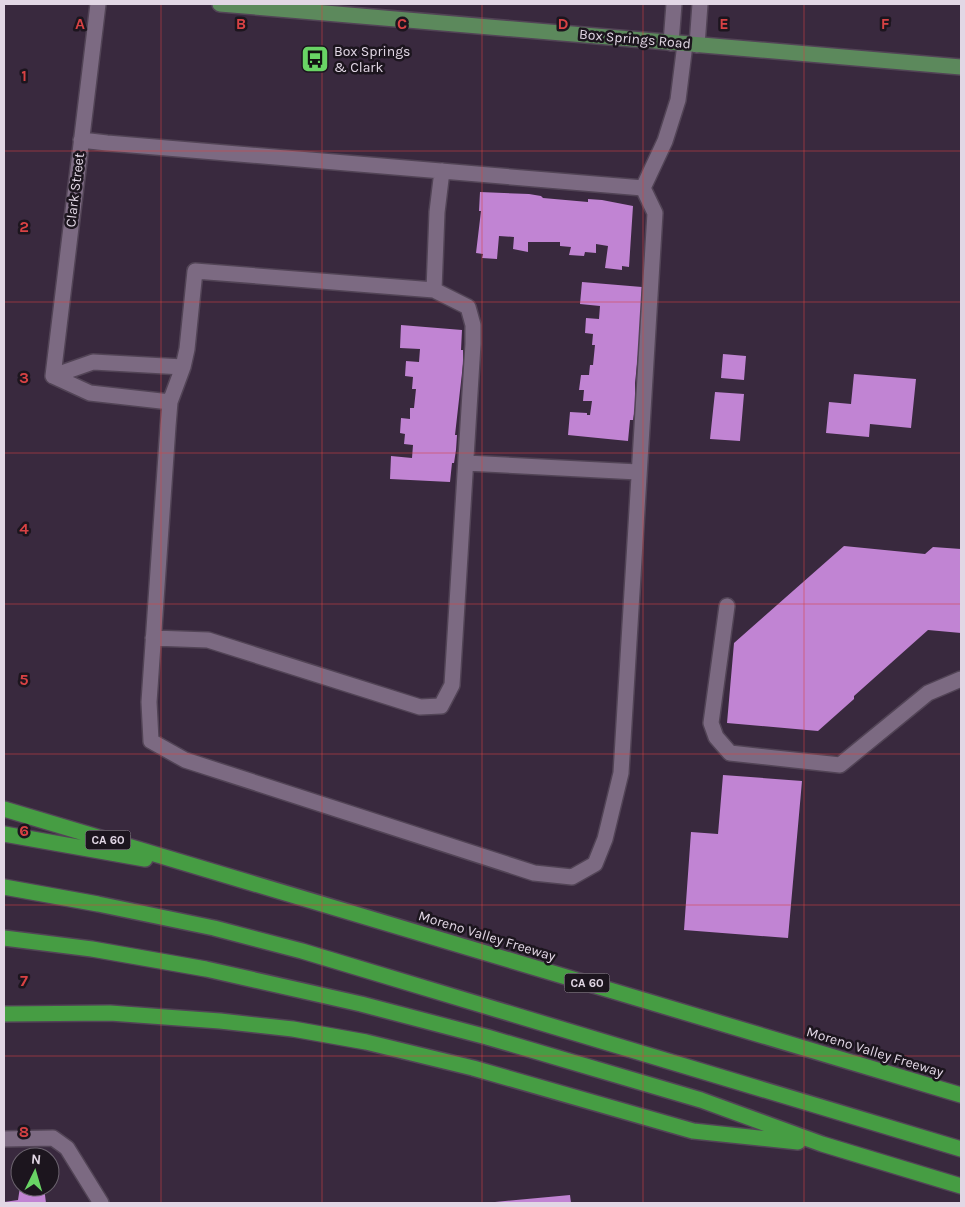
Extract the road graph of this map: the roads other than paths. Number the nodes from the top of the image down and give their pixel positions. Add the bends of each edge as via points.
1 (98, 4) edge
2 (220, 4) edge
3 (674, 4) edge
4 (700, 4) edge
5 (684, 44) junction
6 (961, 67) edge
7 (81, 140) junction
8 (442, 171) junction
9 (644, 188) junction
10 (434, 290) junction
11 (183, 367) junction
12 (53, 376) junction
13 (170, 402) junction
14 (466, 463) junction
15 (638, 472) junction
16 (727, 606) dead end
17 (153, 638) junction
18 (961, 679) edge
19 (4, 808) edge
20 (4, 834) edge
21 (213, 871) junction
22 (4, 887) edge
23 (4, 938) edge
24 (4, 1014) edge
25 (961, 1095) edge
26 (4, 1139) edge
27 (822, 1144) junction
28 (961, 1149) edge
29 (961, 1186) edge
30 (101, 1203) edge

1 - 7 lane, Clark Street
2 - 5 main road, Box Springs Road
3 - 5 lane
4 - 5 lane
5 - 6 main road, Box Springs Road
5 - 9 lane via 678,100 665,141
7 - 8 lane
7 - 12 lane, Clark Street
8 - 9 lane
8 - 10 lane
9 - 15 lane via 655,213
10 - 11 lane via 195,271
10 - 14 lane via 468,307 473,325
11 - 12 lane via 93,362
11 - 13 lane
12 - 13 lane via 90,393
13 - 17 lane
14 - 15 lane
14 - 17 lane via 452,685 441,706 420,707 208,640
15 - 17 lane via 621,773 606,839 594,864 572,877 534,873 185,760 151,742 149,702
16 - 18 lane via 711,723 716,737 730,753 840,765 928,693
19 - 21 highway, Moreno Valley Freeway / CA 60
20 - 21 highway
21 - 25 highway, Moreno Valley Freeway / CA 60
22 - 28 highway via 214,928 302,951
23 - 27 highway via 206,969 361,1004 701,1100
24 - 27 highway via 110,1013 293,1029 366,1042 473,1068 693,1131
26 - 30 lane via 52,1138 67,1148
27 - 29 highway

